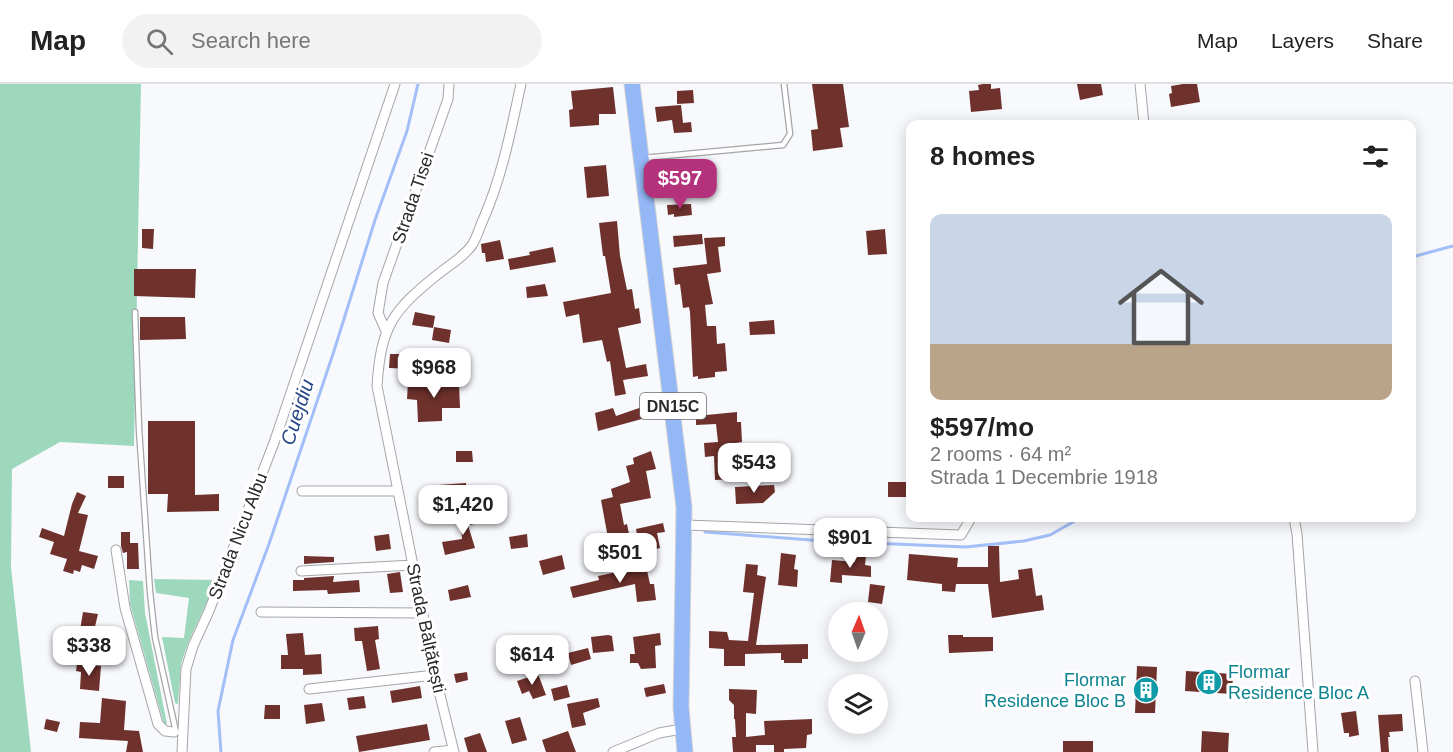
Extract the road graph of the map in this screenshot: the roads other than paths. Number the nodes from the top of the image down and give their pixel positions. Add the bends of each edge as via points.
1 (395, 84) edge
2 (449, 84) edge
3 (521, 84) edge
4 (632, 84) edge
5 (784, 84) edge
6 (1140, 84) edge
7 (1144, 120) edge
8 (641, 158) junction
9 (135, 312) dead end
10 (386, 331) junction
11 (302, 491) dead end
12 (398, 491) junction
13 (969, 522) edge
14 (1295, 522) edge
15 (685, 525) junction
16 (116, 550) dead end
17 (413, 565) junction
18 (301, 571) dead end
19 (261, 612) dead end
20 (423, 613) junction
21 (435, 675) junction
22 (1415, 681) dead end
23 (309, 689) dead end
24 (682, 729) junction
25 (178, 732) junction
26 (454, 751) edge
27 (182, 752) edge
28 (434, 752) edge
29 (613, 752) edge
30 (685, 752) edge
31 (1313, 752) edge
32 (1423, 752) edge

1 - 25 street, Strada Nicu Albu via 275,440 193,646
2 - 10 street, Strada Tisei via 448,99 383,283 378,313
3 - 10 street, Strada Bălțătești via 507,149 472,245 401,307
4 - 8 main road, DN15C
5 - 8 lane via 790,134 783,145
6 - 7 street
8 - 15 main road, DN15C
9 - 25 lane via 150,592 155,637
10 - 12 street, Strada Bălțătești via 377,386
11 - 12 street
12 - 17 street, Strada Bălțătești
13 - 15 street via 961,535
14 - 31 street
15 - 24 main road, DN15C
16 - 25 street via 125,608 158,724 165,731
17 - 18 street
17 - 20 street, Strada Bălțătești
19 - 20 street
20 - 21 street, Strada Bălțătești
21 - 23 street
21 - 26 street, Strada Bălțătești
22 - 32 street
24 - 29 street via 659,733
24 - 30 main road, DN15C
25 - 27 street, Strada Nicu Albu
26 - 28 street

